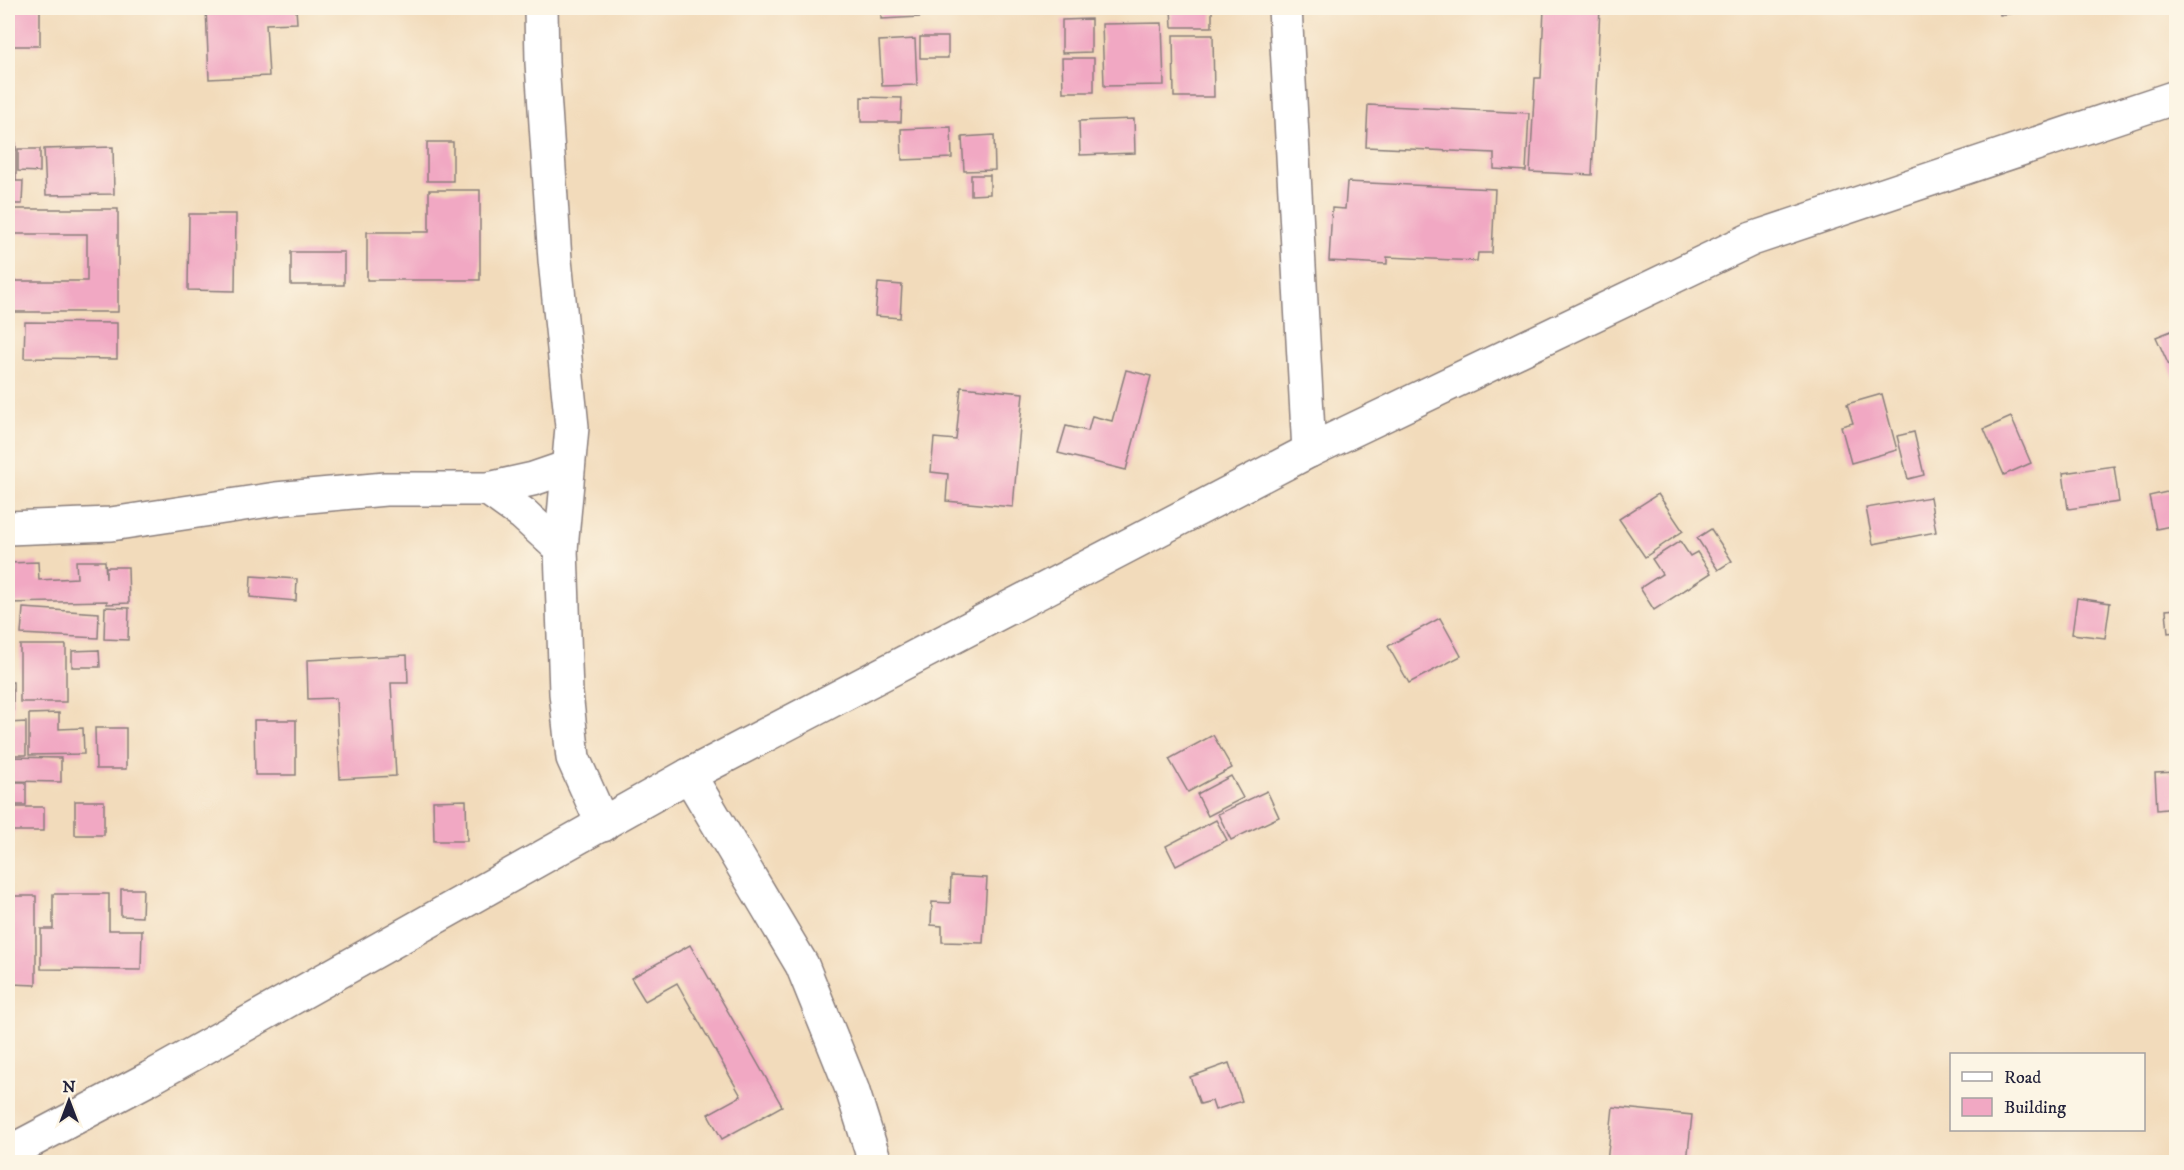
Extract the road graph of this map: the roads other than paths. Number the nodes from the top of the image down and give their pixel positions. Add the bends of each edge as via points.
1 (541, 8) edge
2 (1285, 8) edge
3 (2176, 97) edge
4 (1309, 451) junction
5 (568, 467) junction
6 (488, 489) junction
7 (8, 528) edge
8 (561, 549) junction
9 (689, 775) junction
10 (603, 825) junction
11 (8, 1153) edge
12 (875, 1162) edge

1 - 5 street via 555,260 572,427
2 - 4 street
3 - 4 street via 1752,239
4 - 9 street
5 - 6 street
5 - 8 street
6 - 7 street via 385,489 276,499 111,524
6 - 8 street
8 - 10 street via 566,693 573,758
9 - 10 street
9 - 12 street via 802,965 852,1089
10 - 11 street

